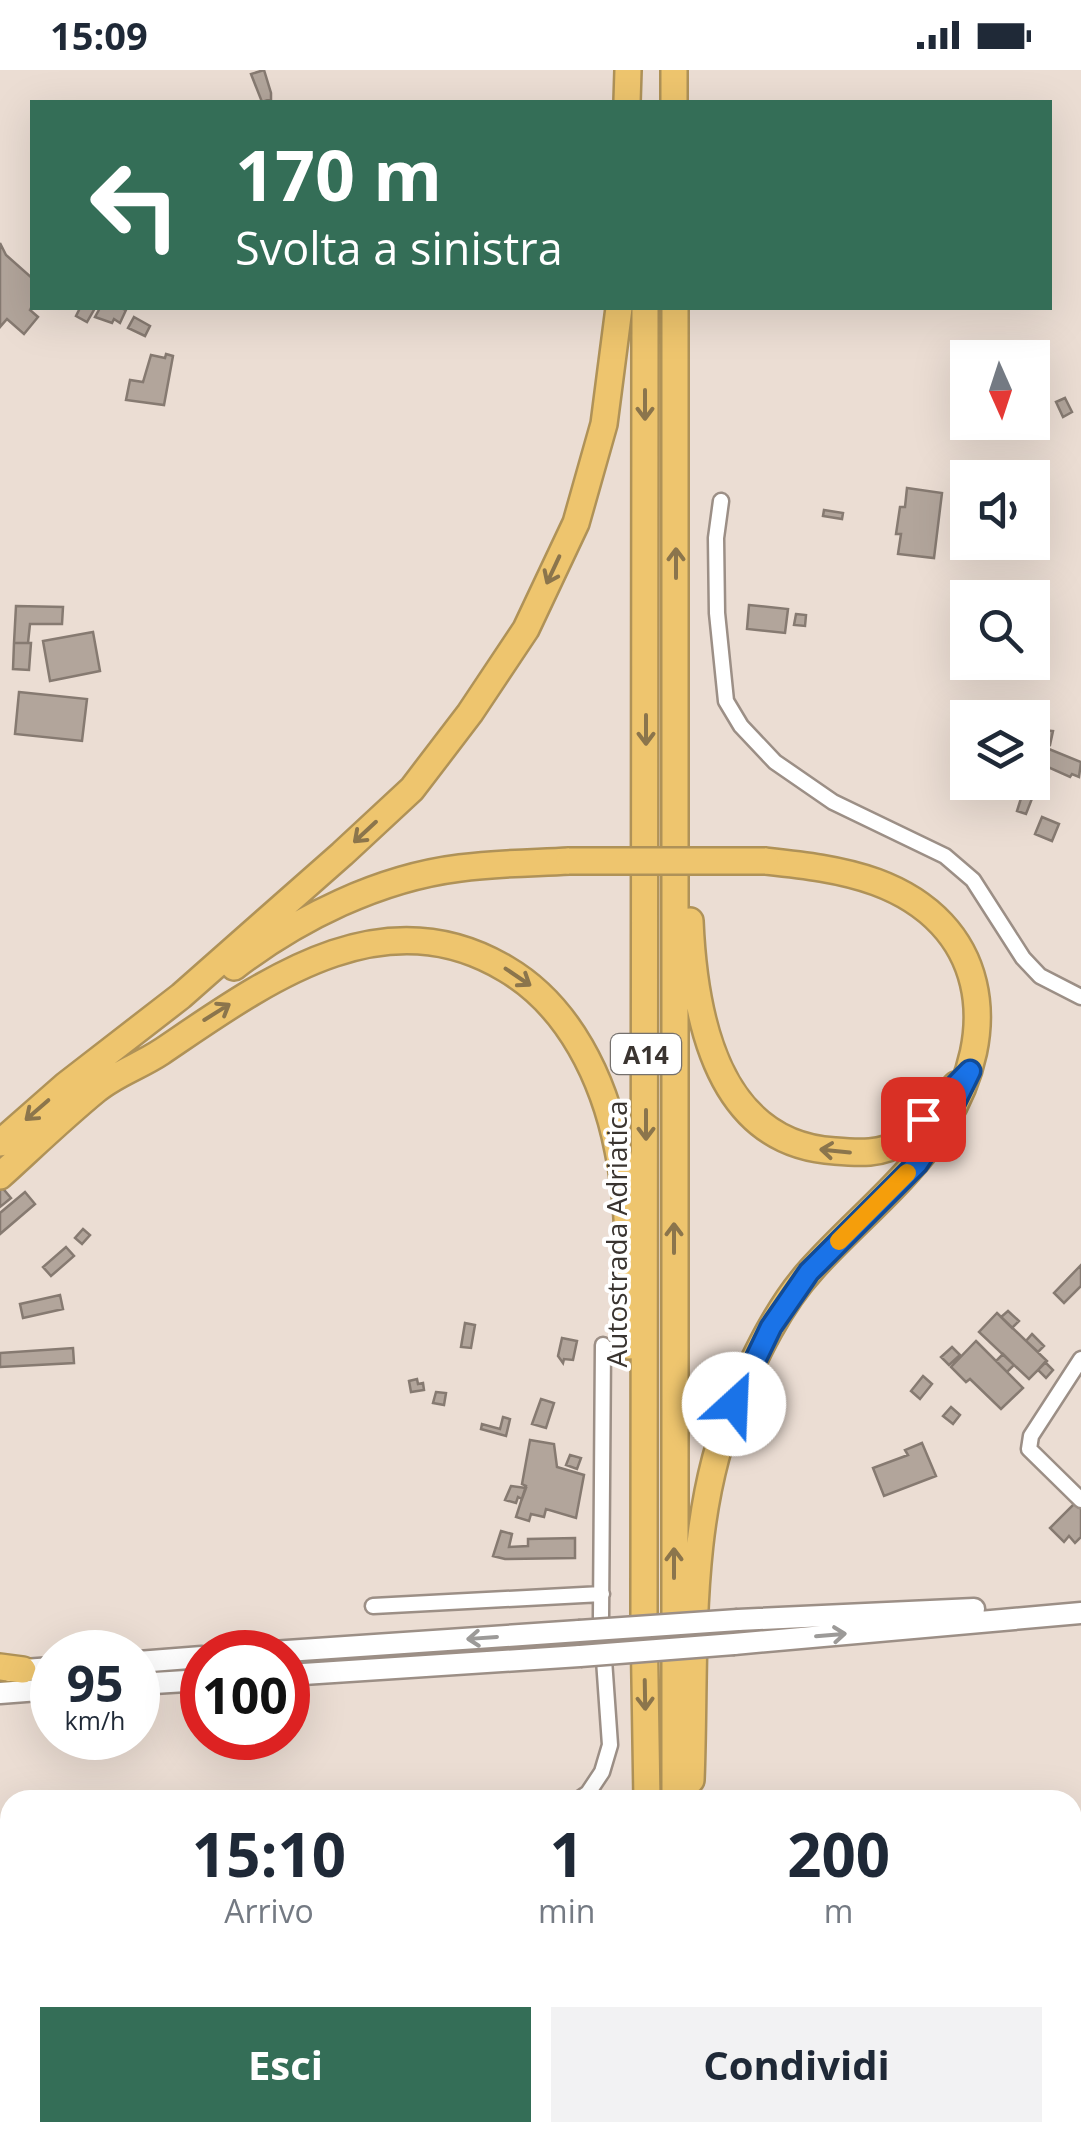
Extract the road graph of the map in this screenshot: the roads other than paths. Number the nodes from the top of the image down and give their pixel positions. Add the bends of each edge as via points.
1 (628, 70) edge
2 (644, 70) edge
3 (674, 70) edge
4 (627, 100) edge
5 (644, 100) edge
6 (674, 100) edge
7 (619, 310) edge
8 (645, 310) edge
9 (675, 310) edge
10 (722, 500) dead end
11 (676, 608) junction
12 (1081, 998) edge
13 (185, 1005) junction
14 (970, 1071) junction
15 (66, 1085) junction
16 (99, 1087) junction
17 (0, 1143) edge
18 (0, 1176) edge
19 (603, 1345) dead end
20 (1081, 1359) edge
21 (1081, 1500) edge
22 (602, 1594) junction
23 (1081, 1604) edge
24 (372, 1606) dead end
25 (1081, 1613) edge
26 (644, 1621) junction
27 (310, 1649) edge
28 (310, 1673) edge
29 (30, 1690) edge
30 (0, 1692) edge
31 (587, 1790) edge
32 (647, 1790) edge
33 (675, 1790) edge
34 (690, 1790) edge

1 - 4 highway
2 - 5 highway
3 - 6 highway
7 -> 15 highway via 604,424 576,523 526,629 470,714 412,789 342,854
8 -> 26 highway, Autostrada Adriatica / A14
11 -> 9 highway, Autostrada Adriatica / A14
10 - 12 street via 716,538 719,630 726,702 741,726 775,762 833,802 945,856 973,880 1022,958
14 -> 11 highway via 900,1143 868,1154 792,1144 727,1088 709,1047 692,973
33 -> 11 highway, Autostrada Adriatica / A14
13 - 14 highway, bridge via 294,926 398,881 459,868 569,861 765,861 876,882 907,896 958,940 978,1002
13 - 15 highway
13 - 16 highway
14 - 34 highway via 917,1164 809,1272 771,1327 734,1404 709,1488 700,1552
15 -> 17 highway
16 - 18 highway
16 -> 26 highway via 282,974 378,942 455,946 488,958 538,991 583,1054 618,1149 627,1204 630,1445
19 - 22 street
20 - 21 street via 1029,1449
22 - 24 street
22 - 31 street via 610,1745 602,1772
23 -> 27 main road, bridge
28 -> 25 main road, bridge
26 -> 32 highway, Autostrada Adriatica / A14
29 - 30 main road

